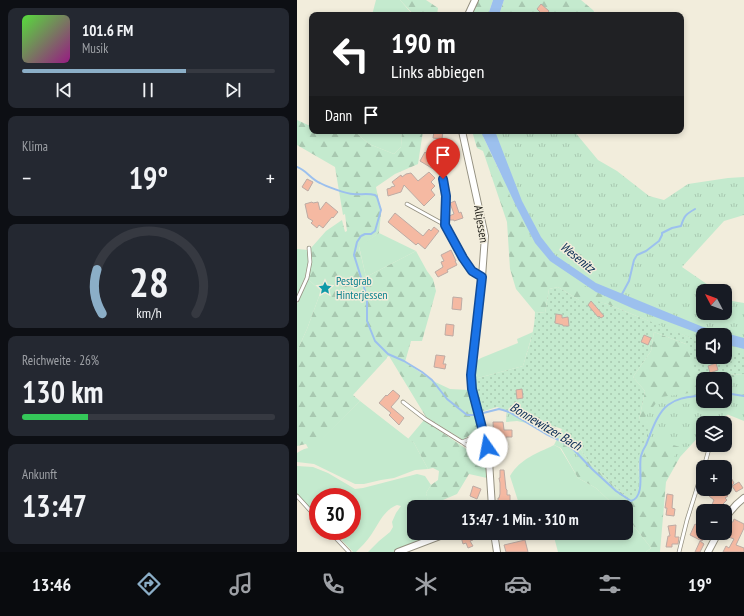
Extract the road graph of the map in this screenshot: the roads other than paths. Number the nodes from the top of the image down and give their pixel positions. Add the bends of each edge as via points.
1 (475, 0) edge
2 (469, 12) edge
3 (463, 134) edge
4 (443, 179) dead end
5 (407, 204) dead end
6 (445, 225) junction
7 (309, 248) dead end
8 (482, 277) junction
9 (297, 300) edge
10 (403, 402) dead end
11 (484, 433) junction
12 (462, 442) junction
13 (489, 461) junction
14 (696, 491) edge
15 (297, 496) edge
16 (744, 498) edge
17 (492, 500) edge
18 (309, 509) edge
19 (732, 509) edge
20 (338, 540) edge
21 (430, 540) edge
22 (495, 540) edge
23 (714, 540) edge
24 (349, 552) edge
25 (398, 552) edge
26 (497, 552) edge
27 (679, 552) edge
28 (708, 552) edge

1 - 2 street
3 - 8 street, Altjessen via 485,236
4 - 6 lane via 446,196
5 - 6 lane
6 - 8 lane via 472,271
7 - 9 lane via 307,278
8 - 11 street, Altjessen via 471,375 472,389
10 - 12 lane
11 - 12 lane
11 - 13 street, Altjessen
12 - 13 lane
13 - 17 street, Altjessen
14 - 27 lane
15 - 18 lane
16 - 19 street
20 - 24 lane
21 - 25 street
22 - 26 street
23 - 28 street

